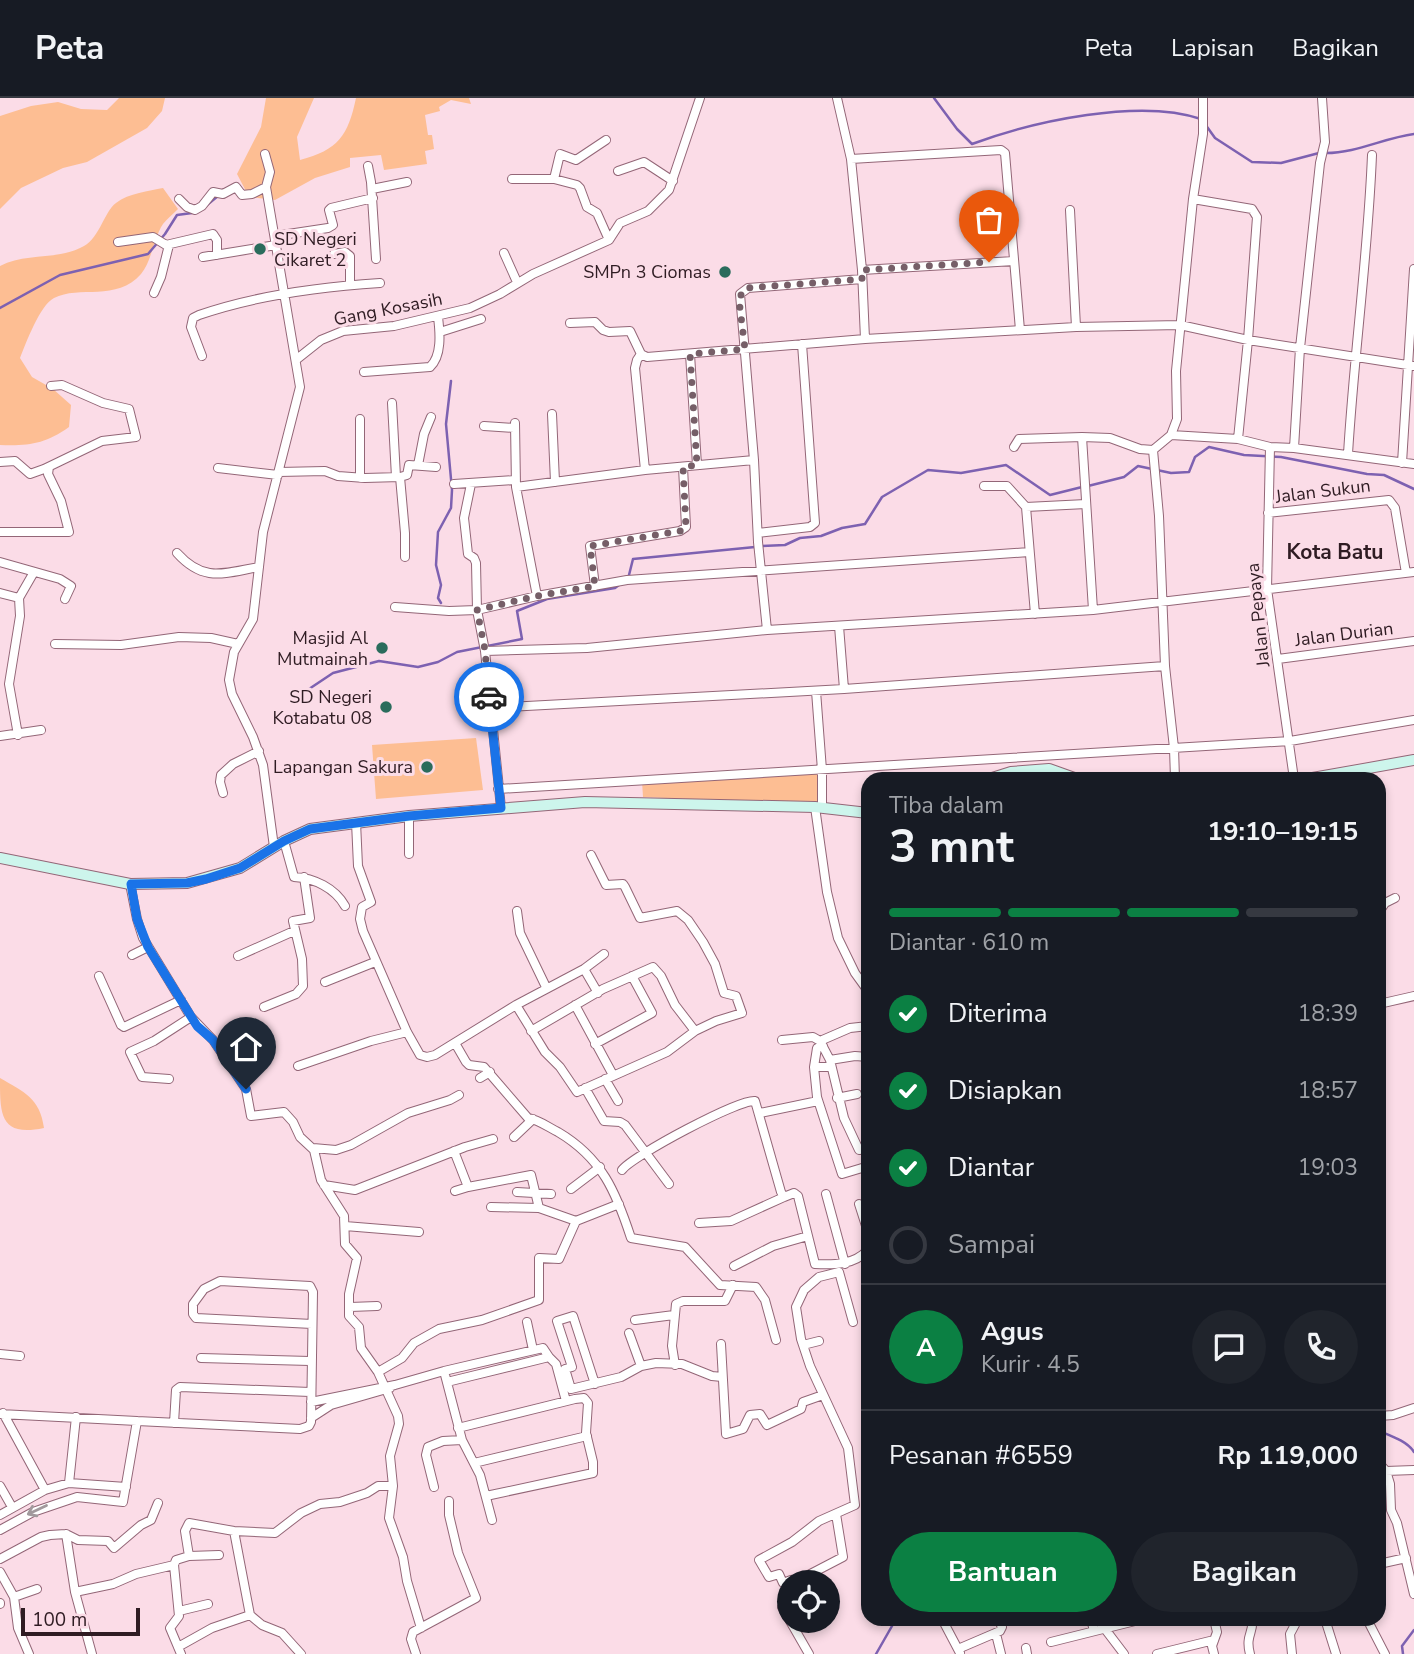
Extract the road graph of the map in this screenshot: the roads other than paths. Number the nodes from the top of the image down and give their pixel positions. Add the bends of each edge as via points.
1 (700, 98) edge
2 (837, 98) edge
3 (1203, 98) edge
4 (1322, 98) edge
5 (606, 140) dead end
6 (265, 154) dead end
7 (1372, 155) dead end
8 (850, 159) junction
9 (368, 166) dead end
10 (618, 171) dead end
11 (512, 179) dead end
12 (554, 179) junction
13 (673, 181) junction
14 (407, 182) dead end
15 (265, 187) junction
16 (372, 193) junction
17 (179, 199) dead end
18 (1193, 199) junction
19 (1070, 211) dead end
20 (276, 240) junction
21 (610, 240) junction
22 (118, 242) dead end
23 (164, 244) junction
24 (505, 253) dead end
25 (334, 254) dead end
26 (217, 255) junction
27 (203, 257) dead end
28 (376, 260) dead end
29 (1014, 261) junction
30 (1414, 269) edge
31 (862, 275) junction
32 (517, 282) junction
33 (380, 283) dead end
34 (350, 285) junction
35 (154, 293) dead end
36 (284, 294) junction
37 (438, 317) junction
38 (481, 319) dead end
39 (570, 323) dead end
40 (1180, 325) junction
41 (1076, 327) junction
42 (1020, 330) junction
43 (440, 332) junction
44 (865, 339) junction
45 (1248, 340) junction
46 (802, 344) junction
47 (1300, 348) junction
48 (745, 349) junction
49 (690, 354) junction
50 (642, 355) junction
51 (202, 356) dead end
52 (1354, 356) junction
53 (297, 359) junction
54 (1410, 366) edge
55 (364, 372) dead end
56 (51, 386) dead end
57 (392, 403) dead end
58 (552, 414) dead end
59 (431, 417) dead end
60 (360, 419) dead end
61 (484, 426) dead end
62 (1171, 435) junction
63 (1082, 436) junction
64 (1238, 439) junction
65 (1014, 447) dead end
66 (1294, 448) junction
67 (1153, 450) junction
68 (1270, 450) junction
69 (1348, 454) junction
70 (754, 460) junction
71 (0, 462) edge
72 (1402, 463) junction
73 (1414, 464) edge
74 (418, 465) junction
75 (697, 465) junction
76 (49, 467) junction
77 (436, 467) dead end
78 (683, 467) junction
79 (218, 468) dead end
80 (645, 470) junction
81 (279, 473) junction
82 (398, 477) junction
83 (359, 478) junction
84 (555, 482) junction
85 (515, 483) junction
86 (454, 484) dead end
87 (471, 484) junction
88 (984, 486) dead end
89 (1086, 504) junction
90 (1026, 507) junction
91 (1268, 513) junction
92 (0, 532) edge
93 (758, 538) junction
94 (1029, 552) junction
95 (177, 553) dead end
96 (405, 557) dead end
97 (0, 562) edge
98 (259, 567) junction
99 (761, 569) junction
100 (34, 572) junction
101 (1410, 572) edge
102 (595, 586) junction
103 (1267, 589) junction
104 (0, 593) edge
105 (537, 596) junction
106 (19, 598) junction
107 (65, 599) dead end
108 (1162, 603) junction
109 (395, 607) dead end
110 (477, 610) junction
111 (1093, 610) junction
112 (1035, 614) junction
113 (839, 626) junction
114 (767, 631) junction
115 (1414, 641) edge
116 (55, 644) dead end
117 (238, 644) junction
118 (484, 647) junction
119 (1278, 659) junction
120 (1165, 666) junction
121 (844, 689) junction
122 (816, 691) junction
123 (490, 708) junction
124 (1414, 720) edge
125 (41, 730) dead end
126 (18, 735) junction
127 (0, 736) edge
128 (1290, 741) junction
129 (1174, 748) junction
130 (259, 751) junction
131 (1414, 760) edge
132 (822, 770) junction
133 (1011, 772) edge
134 (1056, 772) edge
135 (1175, 772) edge
136 (1293, 772) edge
137 (1372, 772) edge
138 (498, 789) junction
139 (223, 793) dead end
140 (819, 807) junction
141 (501, 808) junction
142 (861, 812) edge
143 (409, 816) junction
144 (356, 822) junction
145 (279, 844) junction
146 (409, 854) dead end
147 (592, 855) dead end
148 (0, 858) edge
149 (304, 877) junction
150 (131, 884) junction
151 (1395, 898) dead end
152 (1386, 902) edge
153 (345, 906) dead end
154 (517, 911) dead end
155 (294, 931) junction
156 (148, 947) junction
157 (604, 954) dead end
158 (132, 955) dead end
159 (238, 956) dead end
160 (375, 962) junction
161 (584, 969) junction
162 (99, 976) dead end
163 (632, 976) junction
164 (861, 981) edge
165 (325, 982) dead end
166 (547, 987) junction
167 (598, 992) junction
168 (1414, 996) edge
169 (181, 1000) junction
170 (1386, 1002) edge
171 (516, 1005) junction
172 (575, 1005) junction
173 (264, 1007) dead end
174 (191, 1017) junction
175 (861, 1027) edge
176 (531, 1031) junction
177 (695, 1031) junction
178 (407, 1032) junction
179 (782, 1040) dead end
180 (455, 1043) junction
181 (821, 1043) junction
182 (595, 1044) junction
183 (861, 1056) edge
184 (830, 1064) junction
185 (298, 1066) dead end
186 (814, 1067) junction
187 (490, 1072) junction
188 (609, 1077) junction
189 (480, 1078) dead end
190 (169, 1079) dead end
191 (585, 1088) junction
192 (459, 1094) dead end
193 (857, 1094) dead end
194 (838, 1098) junction
195 (618, 1101) dead end
196 (818, 1101) junction
197 (760, 1113) junction
198 (533, 1119) junction
199 (514, 1137) dead end
200 (493, 1139) dead end
201 (313, 1148) junction
202 (861, 1150) edge
203 (454, 1152) junction
204 (646, 1152) junction
205 (600, 1167) junction
206 (861, 1168) edge
207 (622, 1170) dead end
208 (669, 1184) dead end
209 (324, 1185) junction
210 (468, 1186) junction
211 (571, 1189) dead end
212 (455, 1191) dead end
213 (517, 1192) dead end
214 (537, 1192) junction
215 (551, 1194) dead end
216 (827, 1194) dead end
217 (784, 1197) junction
218 (619, 1204) junction
219 (859, 1204) dead end
220 (491, 1207) dead end
221 (539, 1208) junction
222 (861, 1210) edge
223 (576, 1221) junction
224 (699, 1223) dead end
225 (345, 1226) junction
226 (419, 1232) dead end
227 (808, 1236) junction
228 (861, 1256) edge
229 (815, 1264) junction
230 (845, 1264) junction
231 (734, 1266) dead end
232 (819, 1277) junction
233 (733, 1285) junction
234 (377, 1306) dead end
235 (350, 1307) junction
236 (674, 1315) junction
237 (635, 1320) dead end
238 (527, 1322) dead end
239 (853, 1322) dead end
240 (312, 1324) junction
241 (629, 1333) dead end
242 (776, 1340) dead end
243 (818, 1341) dead end
244 (721, 1344) dead end
245 (803, 1345) junction
246 (533, 1350) junction
247 (0, 1354) edge
248 (20, 1356) dead end
249 (549, 1357) junction
250 (201, 1358) dead end
251 (310, 1361) junction
252 (675, 1365) junction
253 (641, 1366) junction
254 (444, 1370) junction
255 (378, 1372) junction
256 (722, 1377) junction
257 (447, 1382) junction
258 (595, 1384) junction
259 (386, 1388) junction
260 (310, 1392) junction
261 (823, 1395) junction
262 (566, 1401) junction
263 (311, 1402) junction
264 (1414, 1408) edge
265 (1, 1413) edge
266 (1386, 1414) edge
267 (76, 1417) junction
268 (311, 1418) junction
269 (137, 1421) junction
270 (174, 1423) junction
271 (458, 1428) junction
272 (587, 1436) junction
273 (462, 1440) junction
274 (474, 1463) junction
275 (1414, 1470) edge
276 (1386, 1471) joint
277 (73, 1483) junction
278 (0, 1486) edge
279 (393, 1486) junction
280 (126, 1487) junction
281 (434, 1488) dead end
282 (45, 1490) junction
283 (486, 1496) junction
284 (78, 1497) junction
285 (449, 1501) dead end
286 (158, 1503) dead end
287 (12, 1507) junction
288 (0, 1514) edge
289 (836, 1514) junction
290 (492, 1520) dead end
291 (0, 1530) edge
292 (234, 1531) junction
293 (66, 1534) junction
294 (219, 1555) dead end
295 (189, 1556) junction
296 (0, 1559) edge
297 (1405, 1559) junction
298 (1386, 1563) edge
299 (174, 1565) junction
300 (817, 1570) edge
301 (0, 1572) edge
302 (777, 1575) edge
303 (37, 1588) dead end
304 (75, 1592) junction
305 (1414, 1594) edge
306 (14, 1597) junction
307 (208, 1604) dead end
308 (179, 1611) junction
309 (250, 1615) junction
310 (946, 1626) edge
311 (1001, 1626) edge
312 (1114, 1626) edge
313 (1216, 1626) edge
314 (1252, 1626) edge
315 (1295, 1626) edge
316 (1327, 1626) edge
317 (1370, 1626) dead end
318 (421, 1628) junction
319 (1105, 1629) junction
320 (797, 1633) edge
321 (996, 1634) junction
322 (1214, 1640) junction
323 (1051, 1642) dead end
324 (180, 1651) edge
325 (959, 1652) edge
326 (413, 1653) edge
327 (29, 1654) edge
328 (92, 1654) edge
329 (301, 1654) edge
330 (809, 1654) edge
331 (1001, 1654) edge
332 (1124, 1654) edge
333 (1157, 1654) edge
334 (1214, 1654) edge
335 (1250, 1654) edge
336 (1292, 1654) edge
337 (1336, 1654) edge
338 (1385, 1654) edge

1 - 13 street, Gang Kosasih
2 - 8 street
3 - 18 street via 1203,134
4 - 47 street via 1325,142
5 - 12 street via 576,160 560,154
6 - 15 street via 270,172
7 - 52 street via 1368,239
8 - 29 street via 1002,151 1007,158
8 - 31 street
9 - 16 street
10 - 13 street via 645,162
11 - 12 street
12 - 21 street via 580,188
13 - 21 street, Gang Kosasih via 664,198 620,223
14 - 16 street
15 - 17 street via 252,194 242,195 236,187 209,195 195,210
15 - 20 street
16 - 20 street via 331,208 333,225 328,228
16 - 28 street
18 - 40 street
18 - 45 street via 1252,209 1256,215
19 - 41 street
20 - 26 street
20 - 36 street
21 - 32 street, Gang Kosasih
22 - 23 street via 153,237
23 - 26 street via 213,234
23 - 35 street via 163,272
24 - 32 street
25 - 34 street via 345,252 350,257
26 - 27 street
29 - 31 street
29 - 42 street
30 - 54 street
31 - 44 street
31 - 48 street via 745,289 739,300
32 - 37 street, Gang Kosasih via 470,308
33 - 34 street
34 - 36 street
36 - 51 street via 193,318 191,327
36 - 53 street
37 - 43 street
37 - 53 street, Gang Kosasih via 343,331 321,340
38 - 43 street
39 - 50 street via 595,322 609,332 630,331
40 - 41 street
40 - 45 street
40 - 62 street via 1177,419
41 - 42 street
42 - 44 street
43 - 55 street via 436,362 429,368
44 - 46 street
45 - 47 street
45 - 64 street
46 - 48 street
46 - 93 street via 815,523
47 - 52 street
47 - 66 street
48 - 49 street
48 - 70 street
49 - 50 street
49 - 75 street
50 - 80 street via 635,368
52 - 54 street
52 - 69 street
53 - 81 street via 300,387
54 - 72 street
56 - 76 street via 62,385 103,403 129,408 136,437 102,441
57 - 82 street
58 - 84 street
59 - 74 street
60 - 83 street
61 - 85 street via 514,425
62 - 64 street
62 - 67 street
63 - 65 street via 1019,439
63 - 67 street
63 - 89 street
64 - 68 street
66 - 68 street
66 - 69 street
67 - 108 street
68 - 91 street, Jalan Pepaya
69 - 72 street
70 - 75 street
70 - 93 street
71 - 76 street via 15,461 30,474
72 - 73 street
74 - 77 street
74 - 82 street via 409,465 407,475
75 - 78 street
76 - 92 street via 69,532
78 - 80 street
78 - 102 street via 686,527 590,546
79 - 81 street
80 - 84 street
81 - 83 street via 325,471
81 - 98 street
82 - 83 street
82 - 96 street
84 - 85 street
85 - 87 street
85 - 105 street
86 - 87 street
87 - 110 street via 464,526 468,554 476,563
88 - 90 street via 1007,486
89 - 90 street
89 - 111 street
90 - 94 street
91 - 101 street, Jalan Sukun via 1389,500 1395,508
91 - 103 street, Jalan Pepaya
93 - 99 street
94 - 99 street
94 - 112 street
95 - 98 street via 193,568 210,575
97 - 100 street
98 - 117 street via 253,619
99 - 102 street
99 - 114 street
100 - 106 street
100 - 107 street via 71,586
101 - 103 street
102 - 105 street
103 - 108 street
103 - 119 street, Jalan Pepaya
104 - 106 street
105 - 110 street
106 - 126 street via 9,690
108 - 111 street
108 - 120 street
109 - 110 street
110 - 118 street
111 - 112 street
112 - 113 street
113 - 114 street
113 - 121 street
114 - 118 street via 587,648
115 - 119 street, Jalan Durian
116 - 117 street via 121,645 179,637
117 - 130 street via 231,661 230,688
118 - 123 street
119 - 128 street, Jalan Pepaya
120 - 121 street
120 - 129 street
121 - 122 street
122 - 123 street
122 - 132 street
123 - 138 street
124 - 128 street
125 - 126 street
126 - 127 street
128 - 129 street
128 - 136 street, Jalan Pepaya
129 - 132 street
129 - 135 street
130 - 139 street via 226,769 220,782
130 - 145 street
131 - 137 main road
132 - 138 street
132 - 140 street
133 - 134 main road
138 - 141 street
140 - 141 main road via 585,802
140 - 142 main road
140 - 164 street via 827,892 838,938
141 - 143 main road
143 - 144 main road
143 - 146 street
144 - 145 main road via 310,829
144 - 160 street via 358,866 371,902 362,907 361,925
145 - 149 street via 294,877
145 - 150 main road via 240,868 206,879
147 - 177 street via 606,885 623,884 640,918 681,914 715,964 724,993 738,998 741,1014
148 - 150 main road
149 - 153 street via 326,886
149 - 155 street via 310,918 293,921
150 - 156 street
151 - 152 street
154 - 166 street via 518,927
155 - 159 street
155 - 173 street via 303,986 296,995
156 - 158 street
156 - 169 street
157 - 161 street
160 - 165 street
160 - 178 street
161 - 166 street
161 - 167 street
162 - 169 street via 124,1027
163 - 167 street
163 - 177 street via 656,969
163 - 182 street via 652,1013
166 - 171 street
167 - 172 street
168 - 170 street
169 - 174 street
171 - 176 street
171 - 180 street
172 - 176 street
172 - 182 street
174 - 190 street via 130,1052 142,1077
174 - 201 street via 213,1040 246,1089 251,1115 284,1112
175 - 181 street
176 - 191 street via 576,1091
177 - 188 street via 667,1052
178 - 180 street via 416,1050 427,1057
178 - 185 street
179 - 181 street via 813,1037
180 - 187 street via 469,1065
181 - 184 street
181 - 186 street
182 - 188 street
183 - 184 street
184 - 186 street
184 - 194 street
186 - 196 street
187 - 189 street
187 - 198 street
188 - 191 street
188 - 195 street
191 - 204 street via 604,1121 625,1125
192 - 201 street via 408,1113 351,1145 336,1150
193 - 194 street
194 - 202 street
196 - 197 street
196 - 206 street via 842,1174
197 - 204 street via 755,1101 748,1100
197 - 217 street
198 - 199 street
198 - 205 street via 582,1148
200 - 203 street
201 - 209 street
203 - 209 street via 355,1190
203 - 210 street
204 - 207 street
204 - 208 street
205 - 211 street
205 - 218 street
209 - 225 street via 344,1216
210 - 212 street
210 - 214 street via 531,1175
213 - 214 street
214 - 215 street
214 - 221 street
216 - 230 street
217 - 224 street via 731,1222
217 - 227 street via 798,1196
218 - 223 street
218 - 233 street via 632,1238 685,1247 715,1282
219 - 222 street
220 - 221 street
221 - 223 street
223 - 255 street via 559,1259 539,1258 539,1300 439,1329
225 - 226 street
225 - 235 street via 345,1244 357,1258
227 - 229 street
227 - 231 street via 773,1246
228 - 230 street
229 - 230 street
229 - 232 street
232 - 239 street via 841,1274
232 - 245 street via 804,1290 796,1307
233 - 236 street via 724,1301 679,1301
233 - 242 street via 756,1287 761,1292
234 - 235 street
235 - 255 street via 349,1316 361,1330 361,1348
236 - 237 street
236 - 252 street
238 - 246 street
240 - 240 street via 310,1286 216,1282 204,1289 192,1307 199,1319
240 - 251 street
241 - 253 street
243 - 245 street
244 - 256 street
245 - 261 street
246 - 249 street via 544,1348
246 - 254 street
247 - 248 street
249 - 257 street
249 - 262 street via 556,1364
250 - 251 street
251 - 260 street
252 - 253 street
252 - 256 street
253 - 258 street
254 - 257 street
254 - 259 street
255 - 259 street
256 - 261 street via 726,1434 743,1430 750,1415 761,1414 767,1425
257 - 271 street
258 - 258 street via 571,1389 565,1369 572,1367 557,1321 573,1316
259 - 263 street
259 - 268 street via 331,1405
259 - 279 street via 399,1420 390,1456
260 - 263 street
260 - 270 street via 182,1386 176,1390
261 - 289 street via 848,1448 852,1471 855,1505
262 - 271 street
262 - 272 street via 586,1401
263 - 268 street
264 - 266 street
265 - 267 street
265 - 282 street
267 - 269 street
267 - 277 street
268 - 270 street via 309,1426 300,1429
269 - 270 street
269 - 280 street
271 - 273 street
272 - 274 street
272 - 283 street via 593,1474
273 - 274 street
273 - 281 street via 428,1447
274 - 283 street
275 - 276 street
276 - 297 street
277 - 280 street
277 - 282 street
277 - 284 street
278 - 287 street
279 - 292 street via 378,1486 340,1502 320,1504 275,1533
279 - 318 street via 389,1518
280 - 284 street via 123,1502
282 - 287 street
283 - 290 street
284 -> 291 street via 33,1512
285 - 318 street via 458,1553 476,1598
286 - 293 street via 151,1520 114,1548 108,1541 78,1540
287 - 288 street
289 - 300 street via 843,1556
289 - 302 street via 759,1560 769,1577
292 - 295 street via 189,1523 185,1531
292 - 309 street
293 - 296 street via 41,1537
293 - 304 street
294 - 295 street
295 - 299 street
297 - 298 street
297 - 305 street
299 - 304 street
299 - 308 street
301 - 306 street
303 - 306 street
304 - 328 street
306 - 327 street via 18,1628
307 - 308 street
308 - 324 street via 179,1619 170,1628
309 - 324 street via 212,1628
309 - 329 street via 282,1633
310 - 325 street
311 - 321 street
312 - 319 street
313 - 322 street
314 - 335 street via 1247,1640
315 - 336 street via 1290,1634
316 - 337 street
317 - 338 street
318 - 326 street via 411,1635
319 - 323 street
319 - 332 street
320 - 330 street
321 - 325 street
321 - 331 street
322 - 333 street
322 - 334 street

